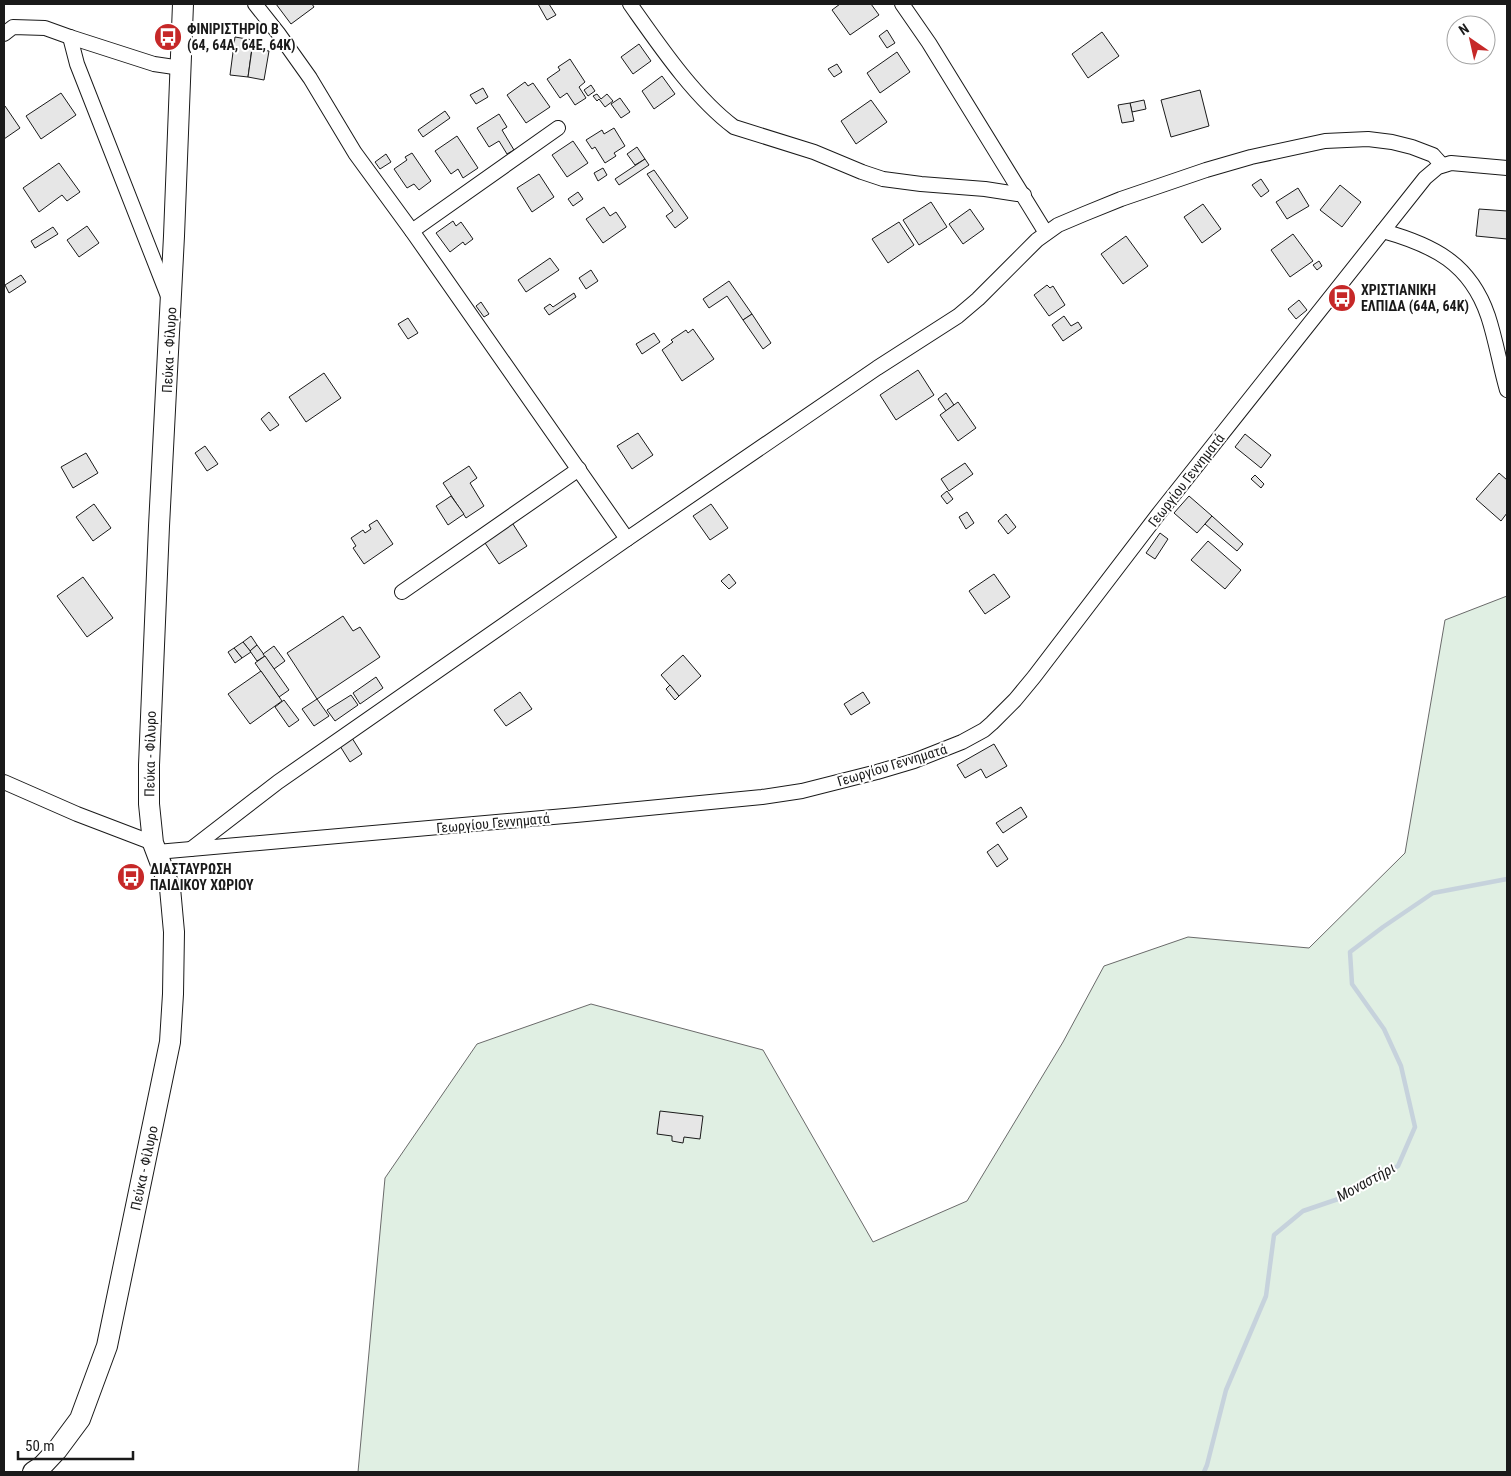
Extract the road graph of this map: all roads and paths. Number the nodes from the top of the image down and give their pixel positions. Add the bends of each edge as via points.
1 (183, 4) edge
2 (255, 4) edge
3 (630, 4) edge
4 (902, 4) edge
5 (7, 30) edge
6 (70, 37) junction
7 (181, 68) junction
8 (558, 128) dead end
9 (1442, 165) junction
10 (1507, 168) edge
11 (1024, 195) junction
12 (412, 231) junction
13 (1383, 231) junction
14 (1046, 233) junction
15 (171, 304) junction
16 (1507, 390) edge
17 (579, 469) junction
18 (627, 538) junction
19 (402, 592) dead end
20 (4, 782) edge
21 (155, 848) junction
22 (190, 850) junction
23 (33, 1472) edge

1 - 7 main road, Πεύκα - Φίλυρο
2 - 12 street via 310,78 355,153
3 - 11 street via 678,69 734,126 884,178
4 - 11 street
5 - 6 street via 45,28
6 - 7 street via 154,64
6 - 15 street
7 - 15 main road, Πεύκα - Φίλυρο
8 - 12 street
9 - 10 street via 1458,163
9 - 13 street, Γεωργίου Γεννηματά via 1419,184
9 - 14 street via 1433,155 1392,142 1368,139 1325,142 1251,157 1197,173 1084,214
11 - 14 street
12 - 17 street
13 - 16 street via 1436,251 1464,274 1487,314
13 - 22 street, Γεωργίου Γεννηματά via 1160,512 1040,670 1002,714 974,736 877,772 762,797
14 - 18 street via 958,316
15 - 21 main road, Πεύκα - Φίλυρο via 150,736 150,804
17 - 18 street
17 - 19 street
18 - 22 street via 278,782
20 - 21 street
21 - 22 street, Γεωργίου Γεννηματά
21 - 23 main road, Πεύκα - Φίλυρο via 170,888 174,932 170,1042 107,1346 80,1419 57,1450

